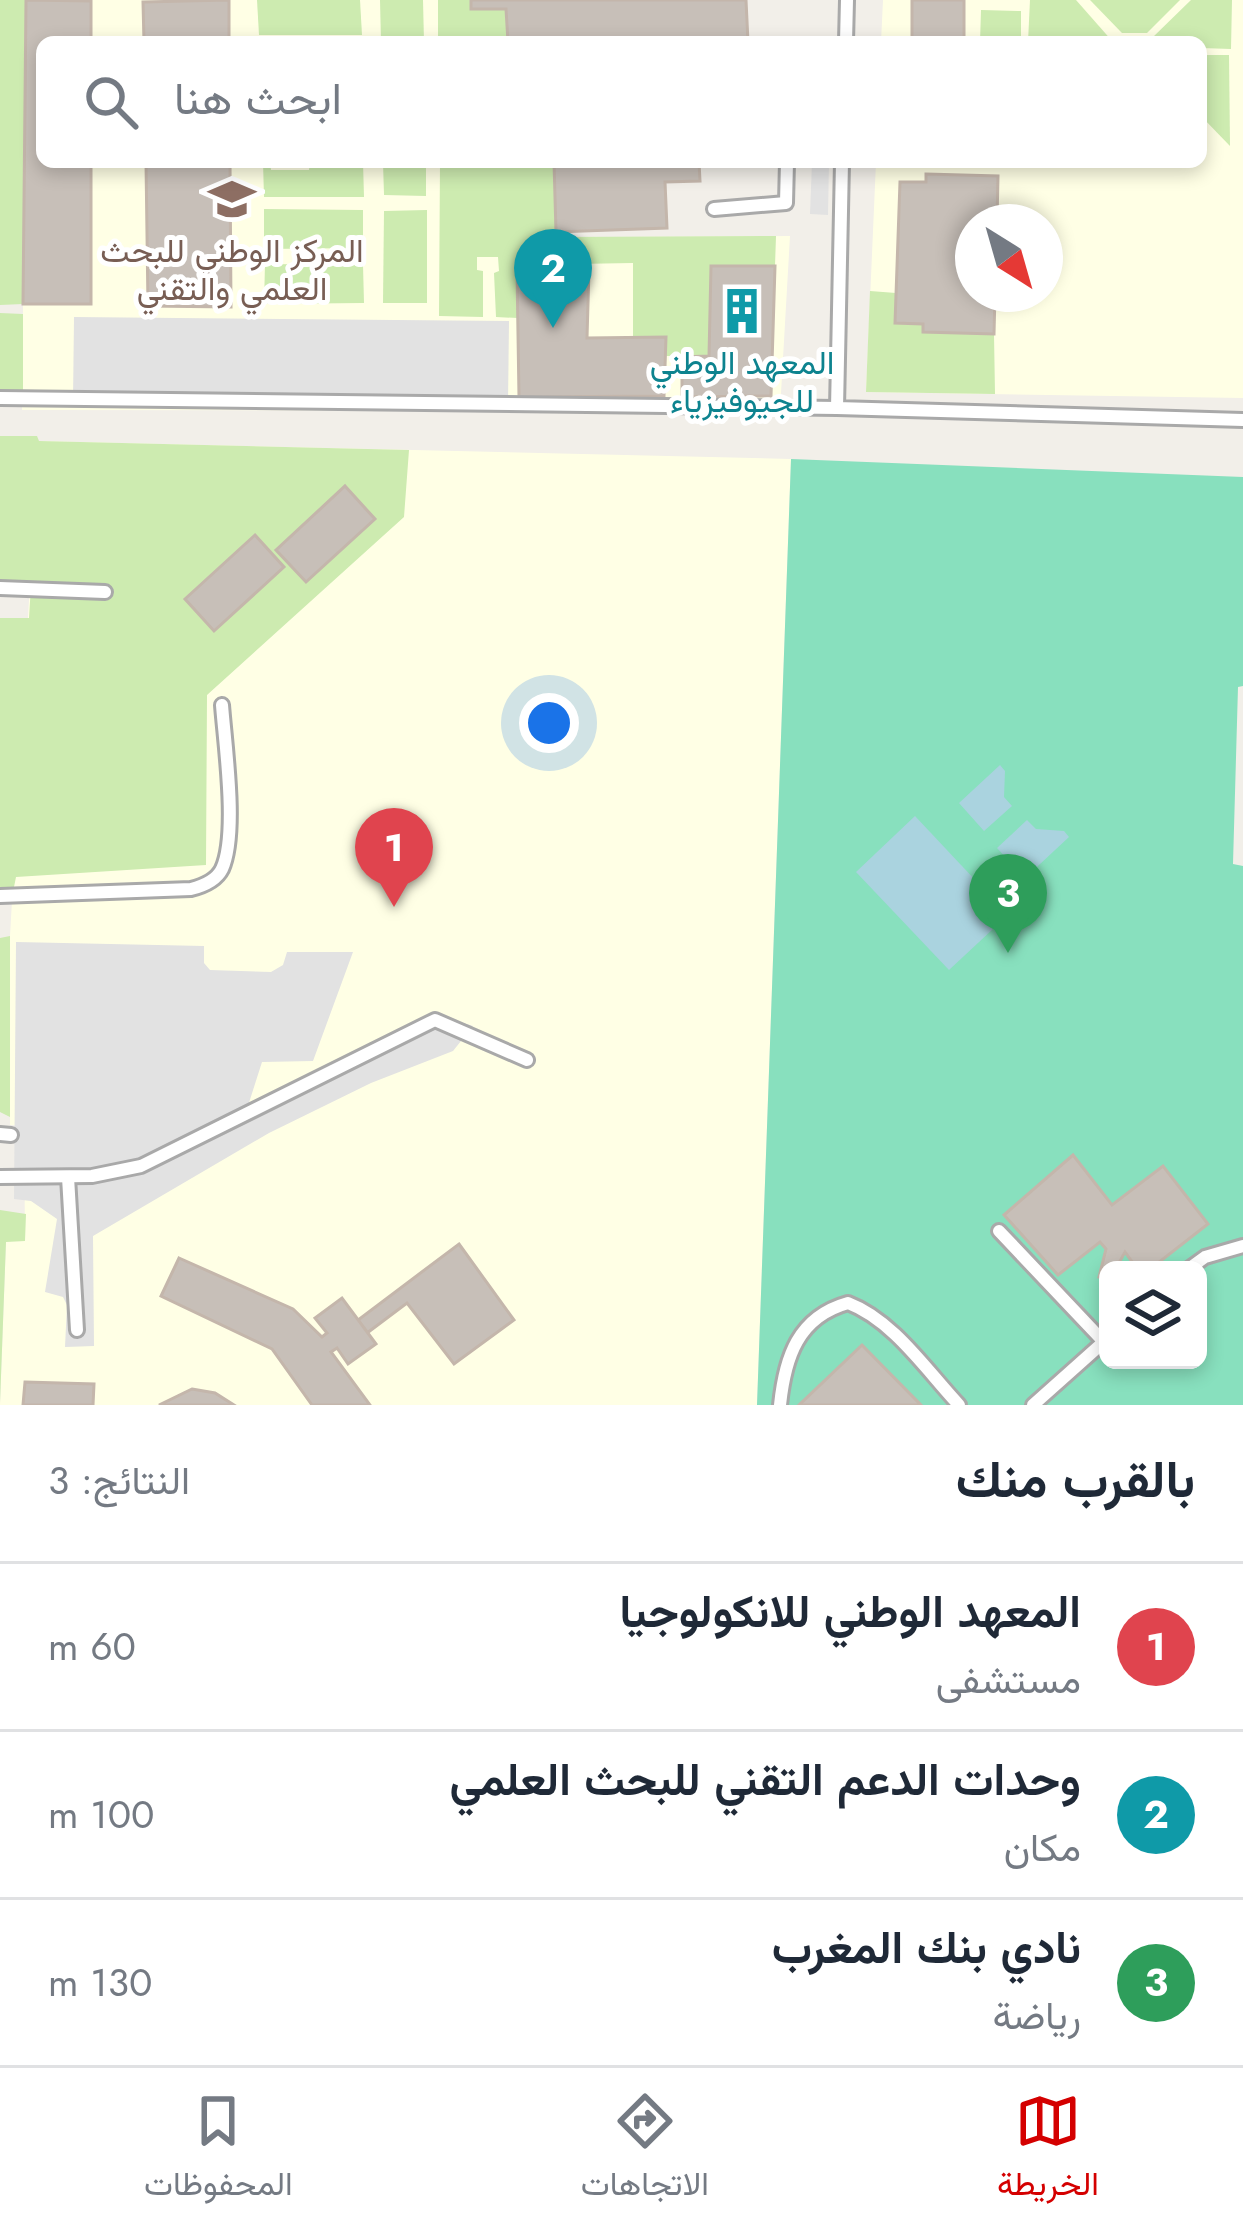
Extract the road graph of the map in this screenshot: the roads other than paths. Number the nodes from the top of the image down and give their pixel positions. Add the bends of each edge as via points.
1 (847, 0) edge
2 (846, 36) edge
3 (787, 168) edge
4 (842, 168) edge
5 (714, 209) dead end
6 (0, 398) edge
7 (837, 408) junction
8 (1243, 420) edge
9 (0, 588) edge
10 (105, 592) dead end
11 (222, 705) dead end
12 (0, 896) edge
13 (527, 1060) dead end
14 (0, 1177) edge
15 (68, 1177) junction
16 (999, 1231) dead end
17 (1243, 1246) edge
18 (1199, 1261) edge
19 (77, 1330) dead end
20 (1099, 1333) edge
21 (1099, 1346) edge
22 (781, 1405) edge
23 (959, 1405) edge
24 (1033, 1405) edge

1 - 2 lane
3 - 5 lane via 786,203
4 - 7 lane
6 - 7 lane
7 - 8 lane
9 - 10 lane
11 - 12 lane via 229,821 214,879 173,891
13 - 15 lane via 435,1020 141,1166
14 - 15 lane
15 - 19 lane
16 - 20 lane
17 - 18 lane
21 - 24 lane
22 - 23 lane via 798,1336 848,1303 886,1328

